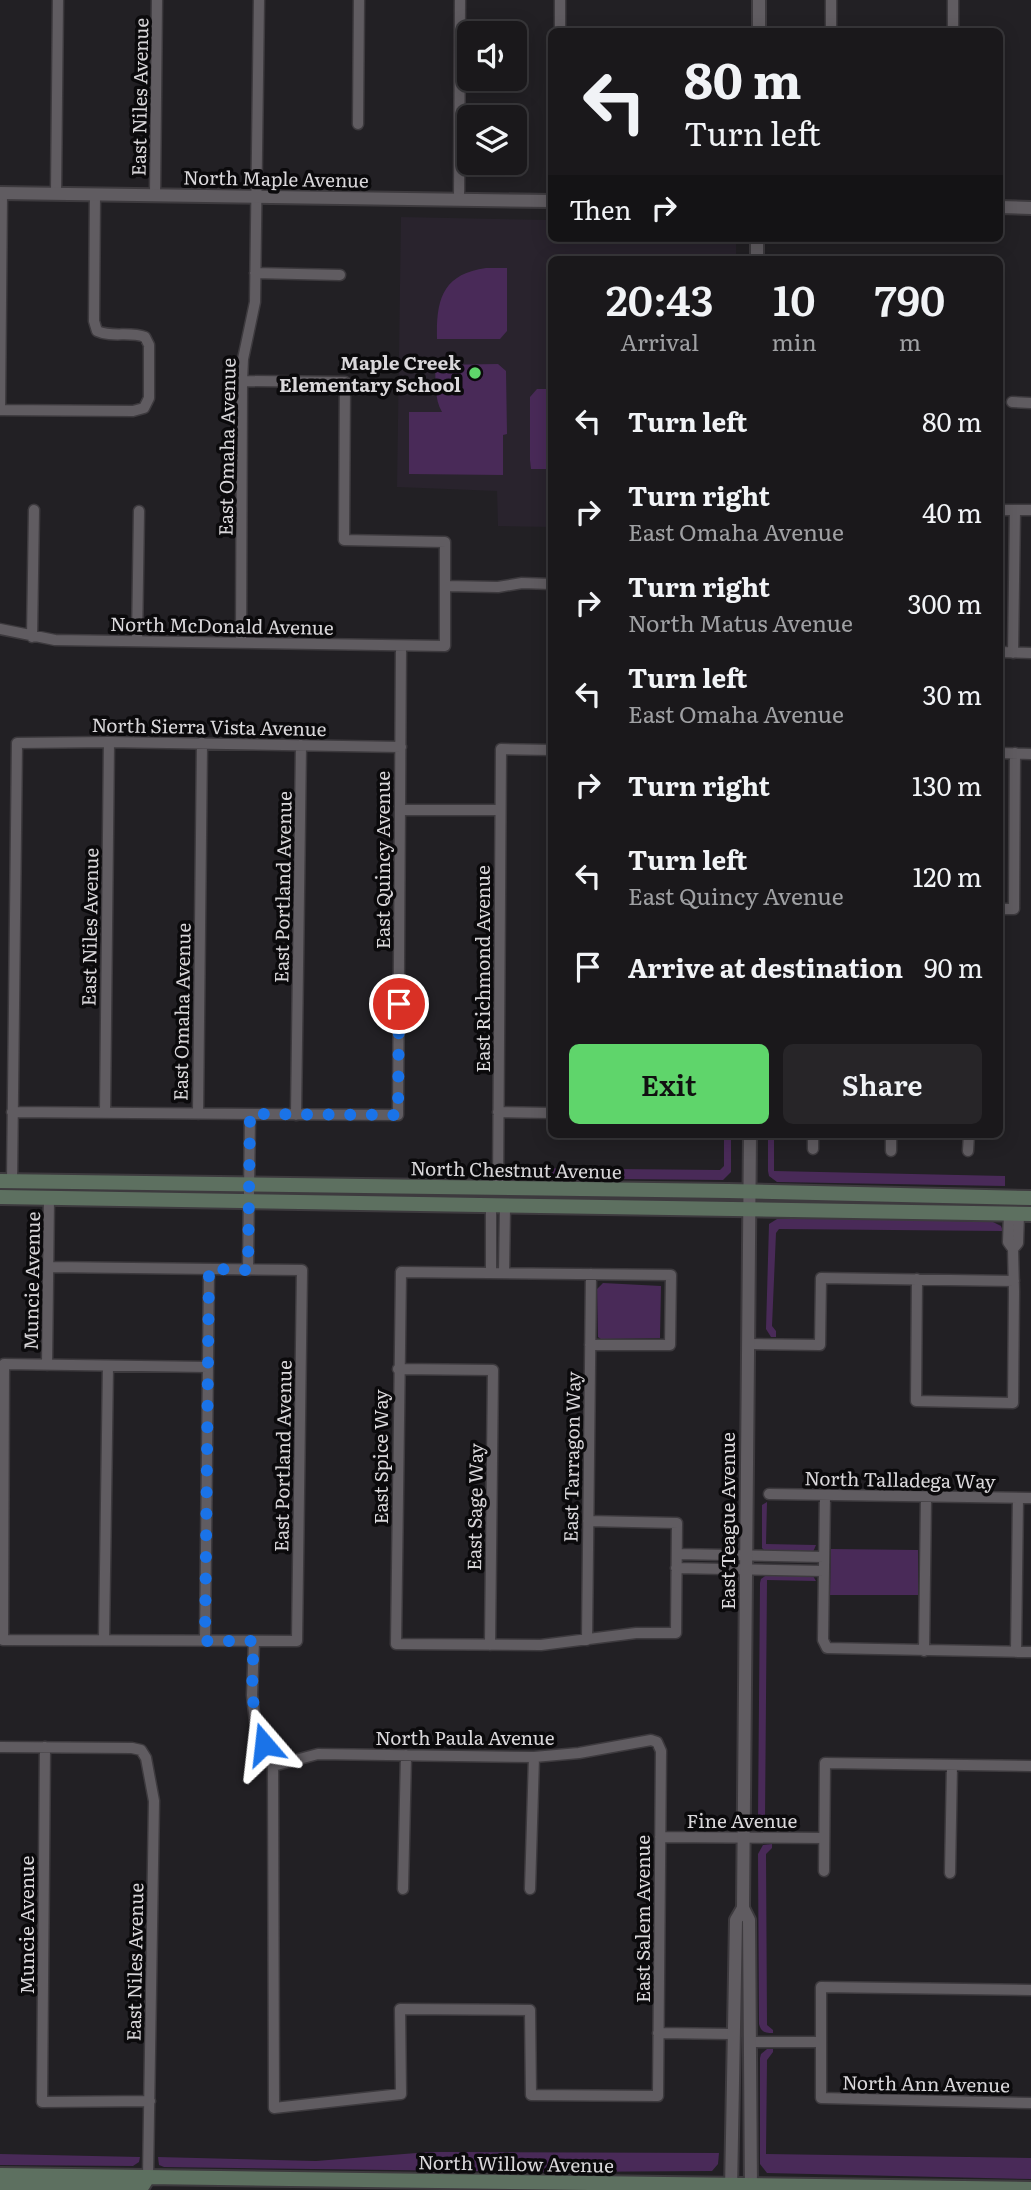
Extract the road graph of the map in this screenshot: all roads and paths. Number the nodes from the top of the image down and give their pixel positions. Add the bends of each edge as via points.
1 (58, 0) edge
2 (158, 0) edge
3 (259, 0) edge
4 (359, 0) edge
5 (460, 0) edge
6 (560, 0) edge
7 (759, 0) edge
8 (831, 0) edge
9 (953, 0) edge
10 (560, 28) edge
11 (759, 28) edge
12 (831, 28) edge
13 (953, 28) edge
14 (358, 124) dead end
15 (1, 192) edge
16 (56, 193) junction
17 (95, 194) junction
18 (155, 195) junction
19 (256, 197) junction
20 (459, 200) junction
21 (548, 201) edge
22 (1003, 207) edge
23 (1031, 208) edge
24 (255, 273) junction
25 (340, 275) dead end
26 (242, 382) junction
27 (1012, 402) dead end
28 (1031, 403) edge
29 (0, 410) edge
30 (34, 510) dead end
31 (1003, 510) edge
32 (1015, 510) junction
33 (1031, 510) edge
34 (139, 511) dead end
35 (548, 584) edge
36 (445, 586) junction
37 (0, 629) edge
38 (32, 637) junction
39 (137, 641) junction
40 (241, 643) junction
41 (401, 646) junction
42 (1003, 652) edge
43 (1013, 653) junction
44 (1031, 653) edge
45 (108, 742) junction
46 (202, 743) junction
47 (301, 745) junction
48 (401, 747) junction
49 (548, 750) edge
50 (1003, 753) edge
51 (1015, 753) junction
52 (1031, 754) edge
53 (400, 810) junction
54 (500, 810) junction
55 (1003, 909) edge
56 (12, 1112) junction
57 (498, 1112) junction
58 (105, 1113) junction
59 (548, 1113) edge
60 (198, 1114) junction
61 (250, 1114) junction
62 (296, 1115) junction
63 (750, 1138) edge
64 (813, 1138) edge
65 (891, 1138) edge
66 (968, 1138) edge
67 (813, 1149) dead end
68 (891, 1151) dead end
69 (968, 1151) dead end
70 (4, 1184) edge
71 (248, 1184) junction
72 (498, 1188) junction
73 (750, 1192) junction
74 (0, 1197) edge
75 (49, 1198) junction
76 (1031, 1198) edge
77 (249, 1202) junction
78 (371, 1204) junction
79 (498, 1206) junction
80 (750, 1210) junction
81 (1022, 1211) edge
82 (491, 1233) junction
83 (505, 1234) junction
84 (49, 1267) junction
85 (209, 1269) junction
86 (248, 1270) junction
87 (491, 1273) junction
88 (504, 1273) junction
89 (591, 1274) junction
90 (917, 1279) junction
91 (1014, 1281) junction
92 (748, 1344) junction
93 (590, 1345) junction
94 (47, 1365) junction
95 (108, 1366) junction
96 (208, 1367) junction
97 (398, 1369) junction
98 (769, 1494) dead end
99 (825, 1495) junction
100 (926, 1497) junction
101 (1018, 1498) junction
102 (1031, 1498) edge
103 (588, 1521) junction
104 (677, 1554) junction
105 (713, 1555) junction
106 (746, 1556) junction
107 (787, 1557) junction
108 (824, 1557) junction
109 (676, 1568) junction
110 (712, 1569) junction
111 (746, 1569) junction
112 (787, 1570) junction
113 (824, 1571) junction
114 (104, 1640) junction
115 (587, 1640) junction
116 (205, 1641) junction
117 (254, 1641) junction
118 (490, 1645) junction
119 (924, 1651) junction
120 (1016, 1652) junction
121 (1031, 1653) edge
122 (657, 1742) joint
123 (0, 1747) edge
124 (45, 1747) junction
125 (406, 1755) junction
126 (534, 1757) junction
127 (951, 1765) junction
128 (273, 1766) junction
129 (1031, 1766) edge
130 (660, 1837) junction
131 (744, 1837) junction
132 (824, 1838) junction
133 (824, 1871) dead end
134 (950, 1872) dead end
135 (404, 1889) dead end
136 (530, 1889) dead end
137 (743, 1908) junction
138 (1031, 1990) edge
139 (659, 2034) junction
140 (732, 2034) junction
141 (751, 2042) junction
142 (821, 2042) junction
143 (150, 2101) junction
144 (1031, 2103) edge
145 (0, 2175) edge
146 (81, 2176) junction
147 (148, 2177) junction
148 (0, 2185) edge
149 (731, 2187) edge
150 (751, 2187) edge
151 (1031, 2189) edge
152 (56, 2190) edge

1 - 16 street
2 - 18 street, East Niles Avenue
3 - 19 street, East Omaha Avenue
4 - 14 street
5 - 20 street
6 - 10 street
7 - 11 street
8 - 12 street
9 - 13 street
15 - 16 street, North Maple Avenue
15 - 29 street
16 - 17 street, North Maple Avenue
17 - 18 street, North Maple Avenue
17 - 29 street via 94,321 97,331 105,335 145,337 149,398 144,408 133,411
18 - 19 street, North Maple Avenue
19 - 20 street, North Maple Avenue
19 - 24 street, East Omaha Avenue
20 - 21 street, North Maple Avenue
22 - 23 street
24 - 25 street
24 - 26 street, East Omaha Avenue
26 - 36 street via 345,382 344,540 445,541
26 - 40 street, East Omaha Avenue
27 - 28 street
30 - 38 street
31 - 32 street
32 - 33 street
32 - 43 street
34 - 39 street
35 - 36 street
36 - 41 street, North McDonald Avenue via 445,646
37 - 38 street, North McDonald Avenue
38 - 39 street, North McDonald Avenue
39 - 40 street, North McDonald Avenue
40 - 41 street, North McDonald Avenue
41 - 48 street, East Quincy Avenue
42 - 43 street
43 - 44 street
45 - 46 street, North Sierra Vista Avenue
45 - 56 street, North Sierra Vista Avenue via 17,743
45 - 58 street, East Niles Avenue
46 - 47 street, North Sierra Vista Avenue
46 - 60 street, East Omaha Avenue
47 - 48 street, North Sierra Vista Avenue
47 - 62 street, East Portland Avenue
48 - 53 street, East Quincy Avenue
49 - 54 street, East Richmond Avenue via 501,749
50 - 51 street
51 - 52 street
51 - 55 street via 1014,909
53 - 54 street
53 - 62 street, East Quincy Avenue via 398,1115
54 - 57 street, East Richmond Avenue
56 - 58 street
56 - 70 street
57 - 59 street
57 - 72 street, East Richmond Avenue
58 - 60 street
60 - 61 street
61 - 62 street
61 - 71 street
63 - 73 street, East Teague Avenue
64 - 67 street
65 - 68 street
66 - 69 street
70 - 71 main road, North Chestnut Avenue
71 - 72 main road, North Chestnut Avenue
71 - 77 street
72 - 73 main road, North Chestnut Avenue
72 - 78 main road via 492,1197 425,1195
73 - 76 main road, North Chestnut Avenue
73 - 80 street, East Teague Avenue
74 - 75 main road, North Chestnut Avenue
75 - 77 main road, North Chestnut Avenue
75 - 84 street, Muncie Avenue
77 - 78 main road, North Chestnut Avenue
77 - 86 street
78 - 79 main road, North Chestnut Avenue
79 - 80 main road, North Chestnut Avenue
79 - 82 street
79 - 83 street
80 - 81 main road, North Chestnut Avenue
80 - 92 street, East Teague Avenue
81 - 91 street via 1008,1242 1013,1249
82 - 83 street
82 - 87 street
83 - 88 street
84 - 85 street
84 - 94 street, Muncie Avenue
85 - 86 street
85 - 96 street
86 - 117 street, East Portland Avenue via 302,1270 297,1641
87 - 88 street
87 - 97 street, East Spice Way via 401,1272
88 - 89 street
89 - 93 street, East Tarragon Way
89 - 93 street via 671,1275 670,1345
90 - 91 street
90 - 91 street via 916,1401 1013,1403
90 - 92 street via 821,1278 820,1345
92 - 106 street, East Teague Avenue
93 - 103 street, East Tarragon Way
94 - 95 street
94 - 114 street, Muncie Avenue via 4,1364 3,1640
95 - 96 street
95 - 114 street
96 - 116 street
97 - 118 street, East Spice Way via 396,1644
97 - 118 street, East Sage Way via 493,1370
98 - 99 street, North Talladega Way
99 - 100 street, North Talladega Way
99 - 108 street
100 - 101 street, North Talladega Way
100 - 119 street
101 - 102 street, North Talladega Way
101 - 120 street
103 - 104 street via 677,1523
103 - 115 street, East Tarragon Way
104 - 105 street
104 - 109 street
105 - 106 street
105 - 110 street
106 - 107 street
106 - 111 street, East Teague Avenue
107 - 108 street
107 - 112 street
108 - 113 street
109 - 110 street
109 - 115 street via 676,1633
110 - 111 street
111 - 112 street
111 - 131 street, East Teague Avenue
112 - 113 street
113 - 119 street via 823,1640 827,1648
114 - 116 street
115 - 118 street
116 - 117 street
117 - 128 street via 255,1722
119 - 120 street
120 - 121 street
122 - 126 street, North Paula Avenue
122 - 130 street, East Salem Avenue via 661,1751
123 - 124 street
124 - 143 street, East Niles Avenue via 141,1750 146,1758 155,1801
124 - 143 street, Muncie Avenue via 42,2102
125 - 126 street, North Paula Avenue
125 - 128 street, North Paula Avenue via 318,1754
125 - 135 street
126 - 136 street
127 - 129 street
127 - 132 street via 825,1763
127 - 134 street
128 - 139 street, East Salem Avenue via 274,2108 401,2094 400,2009 530,2010 531,2095 658,2096
130 - 131 street, Fine Avenue
130 - 139 street, East Salem Avenue
131 - 132 street, Fine Avenue
131 - 137 street, East Teague Avenue
132 - 133 street
137 - 140 street, East Teague Avenue via 736,1920
137 - 141 street, East Teague Avenue via 750,1920
138 - 142 street via 821,1986
139 - 140 street
140 - 149 street, East Teague Avenue
141 - 142 street
141 - 150 street, East Teague Avenue
142 - 144 street, North Ann Avenue via 821,2098
143 - 147 street, East Niles Avenue
145 - 146 main road, North Willow Avenue
146 - 147 main road, North Willow Avenue
146 - 148 main road via 33,2186
147 - 149 main road, North Willow Avenue
147 - 152 main road via 135,2188
149 - 150 main road, North Willow Avenue
150 - 151 main road, North Willow Avenue

